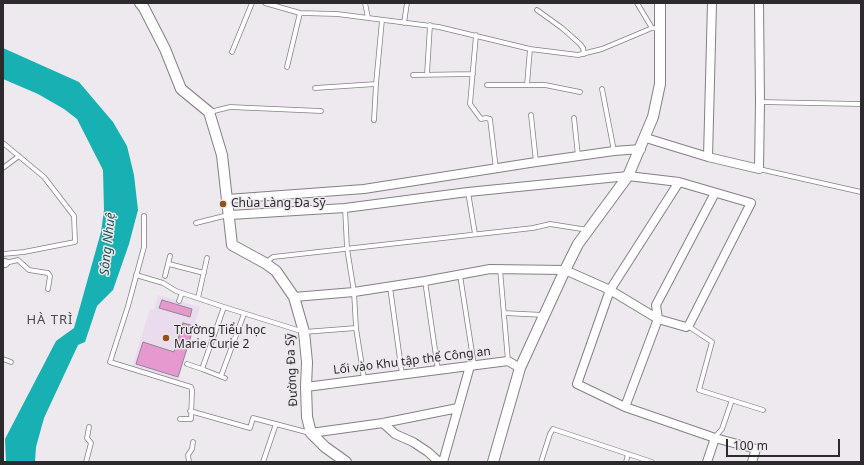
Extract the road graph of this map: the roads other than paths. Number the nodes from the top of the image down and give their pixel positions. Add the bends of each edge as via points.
1 (252, 3) edge
2 (265, 3) edge
3 (365, 3) edge
4 (407, 3) edge
5 (637, 3) edge
6 (660, 3) edge
7 (712, 3) edge
8 (759, 3) edge
9 (145, 5) edge
10 (538, 10) dead end
11 (300, 13) junction
12 (368, 18) junction
13 (382, 20) junction
14 (404, 23) junction
15 (430, 26) junction
16 (656, 29) junction
17 (476, 35) junction
18 (530, 49) junction
19 (232, 52) dead end
20 (584, 54) junction
21 (287, 67) dead end
22 (427, 74) junction
23 (473, 74) junction
24 (413, 75) dead end
25 (376, 84) junction
26 (527, 84) junction
27 (486, 85) dead end
28 (315, 88) dead end
29 (602, 89) dead end
30 (580, 92) dead end
31 (760, 102) junction
32 (861, 104) edge
33 (321, 111) dead end
34 (209, 112) junction
35 (531, 115) dead end
36 (574, 118) dead end
37 (374, 120) dead end
38 (646, 138) junction
39 (3, 143) edge
40 (641, 149) junction
41 (614, 151) junction
42 (19, 156) junction
43 (578, 156) junction
44 (708, 157) junction
45 (536, 162) junction
46 (3, 168) edge
47 (759, 168) junction
48 (496, 169) junction
49 (628, 176) junction
50 (679, 182) junction
51 (468, 192) junction
52 (861, 192) edge
53 (715, 193) junction
54 (228, 198) junction
55 (345, 208) junction
56 (230, 215) junction
57 (144, 216) dead end
58 (196, 223) dead end
59 (588, 230) junction
60 (475, 234) junction
61 (347, 248) junction
62 (170, 256) dead end
63 (207, 258) dead end
64 (4, 260) edge
65 (265, 263) junction
66 (169, 264) junction
67 (500, 269) junction
68 (565, 270) junction
69 (204, 273) junction
70 (136, 275) junction
71 (460, 275) junction
72 (165, 276) dead end
73 (425, 281) junction
74 (390, 287) junction
75 (48, 289) dead end
76 (610, 290) junction
77 (354, 292) junction
78 (182, 293) junction
79 (294, 297) junction
80 (198, 298) junction
81 (179, 301) dead end
82 (224, 307) junction
83 (504, 313) junction
84 (244, 314) junction
85 (545, 315) junction
86 (658, 320) junction
87 (688, 326) junction
88 (356, 328) junction
89 (304, 332) junction
90 (3, 359) edge
91 (508, 361) junction
92 (11, 362) dead end
93 (187, 364) dead end
94 (472, 366) junction
95 (520, 368) junction
96 (202, 369) junction
97 (438, 370) junction
98 (402, 374) junction
99 (364, 379) junction
100 (306, 387) junction
101 (732, 400) junction
102 (625, 407) junction
103 (458, 408) junction
104 (763, 410) dead end
105 (190, 411) junction
106 (180, 419) dead end
107 (383, 423) junction
108 (276, 424) junction
109 (89, 427) dead end
110 (311, 433) junction
111 (715, 438) junction
112 (193, 442) dead end
113 (628, 454) junction
114 (86, 462) edge
115 (189, 462) edge
116 (263, 462) edge
117 (346, 462) edge
118 (439, 462) edge
119 (443, 462) edge
120 (493, 462) edge
121 (541, 462) edge
122 (626, 462) edge
123 (652, 462) edge
124 (708, 462) edge
125 (752, 462) edge

1 - 19 lane
2 - 11 lane
3 - 12 lane
4 - 14 lane
5 - 16 lane
6 - 16 street
7 - 44 street
8 - 31 street
9 - 34 street via 181,89
10 - 20 lane via 580,44
11 - 12 lane
11 - 21 lane
12 - 13 lane
13 - 14 lane
13 - 25 lane
14 - 15 lane
15 - 17 lane
15 - 22 lane
16 - 20 lane
16 - 38 street via 660,84 654,117
17 - 18 lane
17 - 23 lane
18 - 20 lane
18 - 26 lane
22 - 23 lane
22 - 24 lane
23 - 48 lane via 470,104 481,119 490,119
25 - 28 lane
25 - 37 lane
26 - 27 lane
26 - 30 lane
29 - 41 lane
31 - 32 lane
31 - 47 street
33 - 34 lane via 230,107
34 - 54 street, Đường Đa Sỹ via 222,155
35 - 45 lane
36 - 43 lane
38 - 40 street
38 - 44 street
39 - 42 lane
40 - 41 street
40 - 49 street
41 - 43 street
42 - 46 lane
42 - 64 lane via 44,176 74,216 75,242 24,252
43 - 45 street
44 - 47 street
45 - 48 street
47 - 52 lane
48 - 54 street via 364,189
49 - 50 street
49 - 51 street
49 - 59 street
50 - 53 street
50 - 76 street
51 - 55 street
51 - 60 lane
53 - 86 street via 656,305
53 - 87 street via 751,203
54 - 56 street, Đường Đa Sỹ
55 - 56 street
55 - 61 lane
56 - 58 lane
56 - 65 street, Đường Đa Sỹ via 232,245
57 - 70 lane via 144,247
59 - 60 lane via 550,224
59 - 68 street
60 - 61 lane
61 - 65 lane via 273,257
61 - 77 lane
62 - 66 lane
63 - 69 lane
64 - 75 lane via 18,260 29,270 48,273
65 - 79 street, Đường Đa Sỹ via 276,271
66 - 69 lane
66 - 72 lane
67 - 68 street
67 - 71 street via 490,268
67 - 83 lane
68 - 76 street
68 - 85 street
69 - 80 lane
70 - 78 lane via 163,283
70 - 105 lane via 110,362 191,387
71 - 73 street
71 - 94 lane
73 - 74 street
73 - 97 lane
74 - 77 street
74 - 98 lane
76 - 86 street
76 - 102 street via 577,384
77 - 79 street
77 - 88 lane
78 - 80 lane
78 - 81 lane
79 - 89 street, Đường Đa Sỹ
80 - 82 lane
82 - 84 lane
82 - 96 lane
83 - 85 lane
83 - 91 lane
84 - 89 lane
84 - 96 lane via 223,377
85 - 95 street
86 - 87 street
86 - 102 street
87 - 101 lane via 712,342 698,390
88 - 89 lane
88 - 99 lane
89 - 100 street, Đường Đa Sỹ
90 - 92 lane
91 - 94 street, Lối vào Khu tập thể Công an
91 - 95 street, Lối vào Khu tập thể Công an
93 - 96 lane
94 - 97 street, Lối vào Khu tập thể Công an
94 - 103 street
95 - 120 street
97 - 98 street, Lối vào Khu tập thể Công an
98 - 99 street, Lối vào Khu tập thể Công an
99 - 100 street, Lối vào Khu tập thể Công an
100 - 110 street, Đường Đa Sỹ via 307,416
101 - 104 lane
101 - 111 lane via 722,429
102 - 111 street
103 - 107 street
103 - 119 street
105 - 106 lane via 191,419
105 - 108 lane via 250,428 253,418
107 - 110 street
107 - 118 street via 395,434 413,442
108 - 110 lane
108 - 116 lane
109 - 114 lane via 88,438 91,443
110 - 117 street via 324,447
111 - 124 street
111 - 125 street via 756,449
112 - 115 lane via 188,455
113 - 121 lane via 553,429
113 - 122 lane
113 - 123 lane

